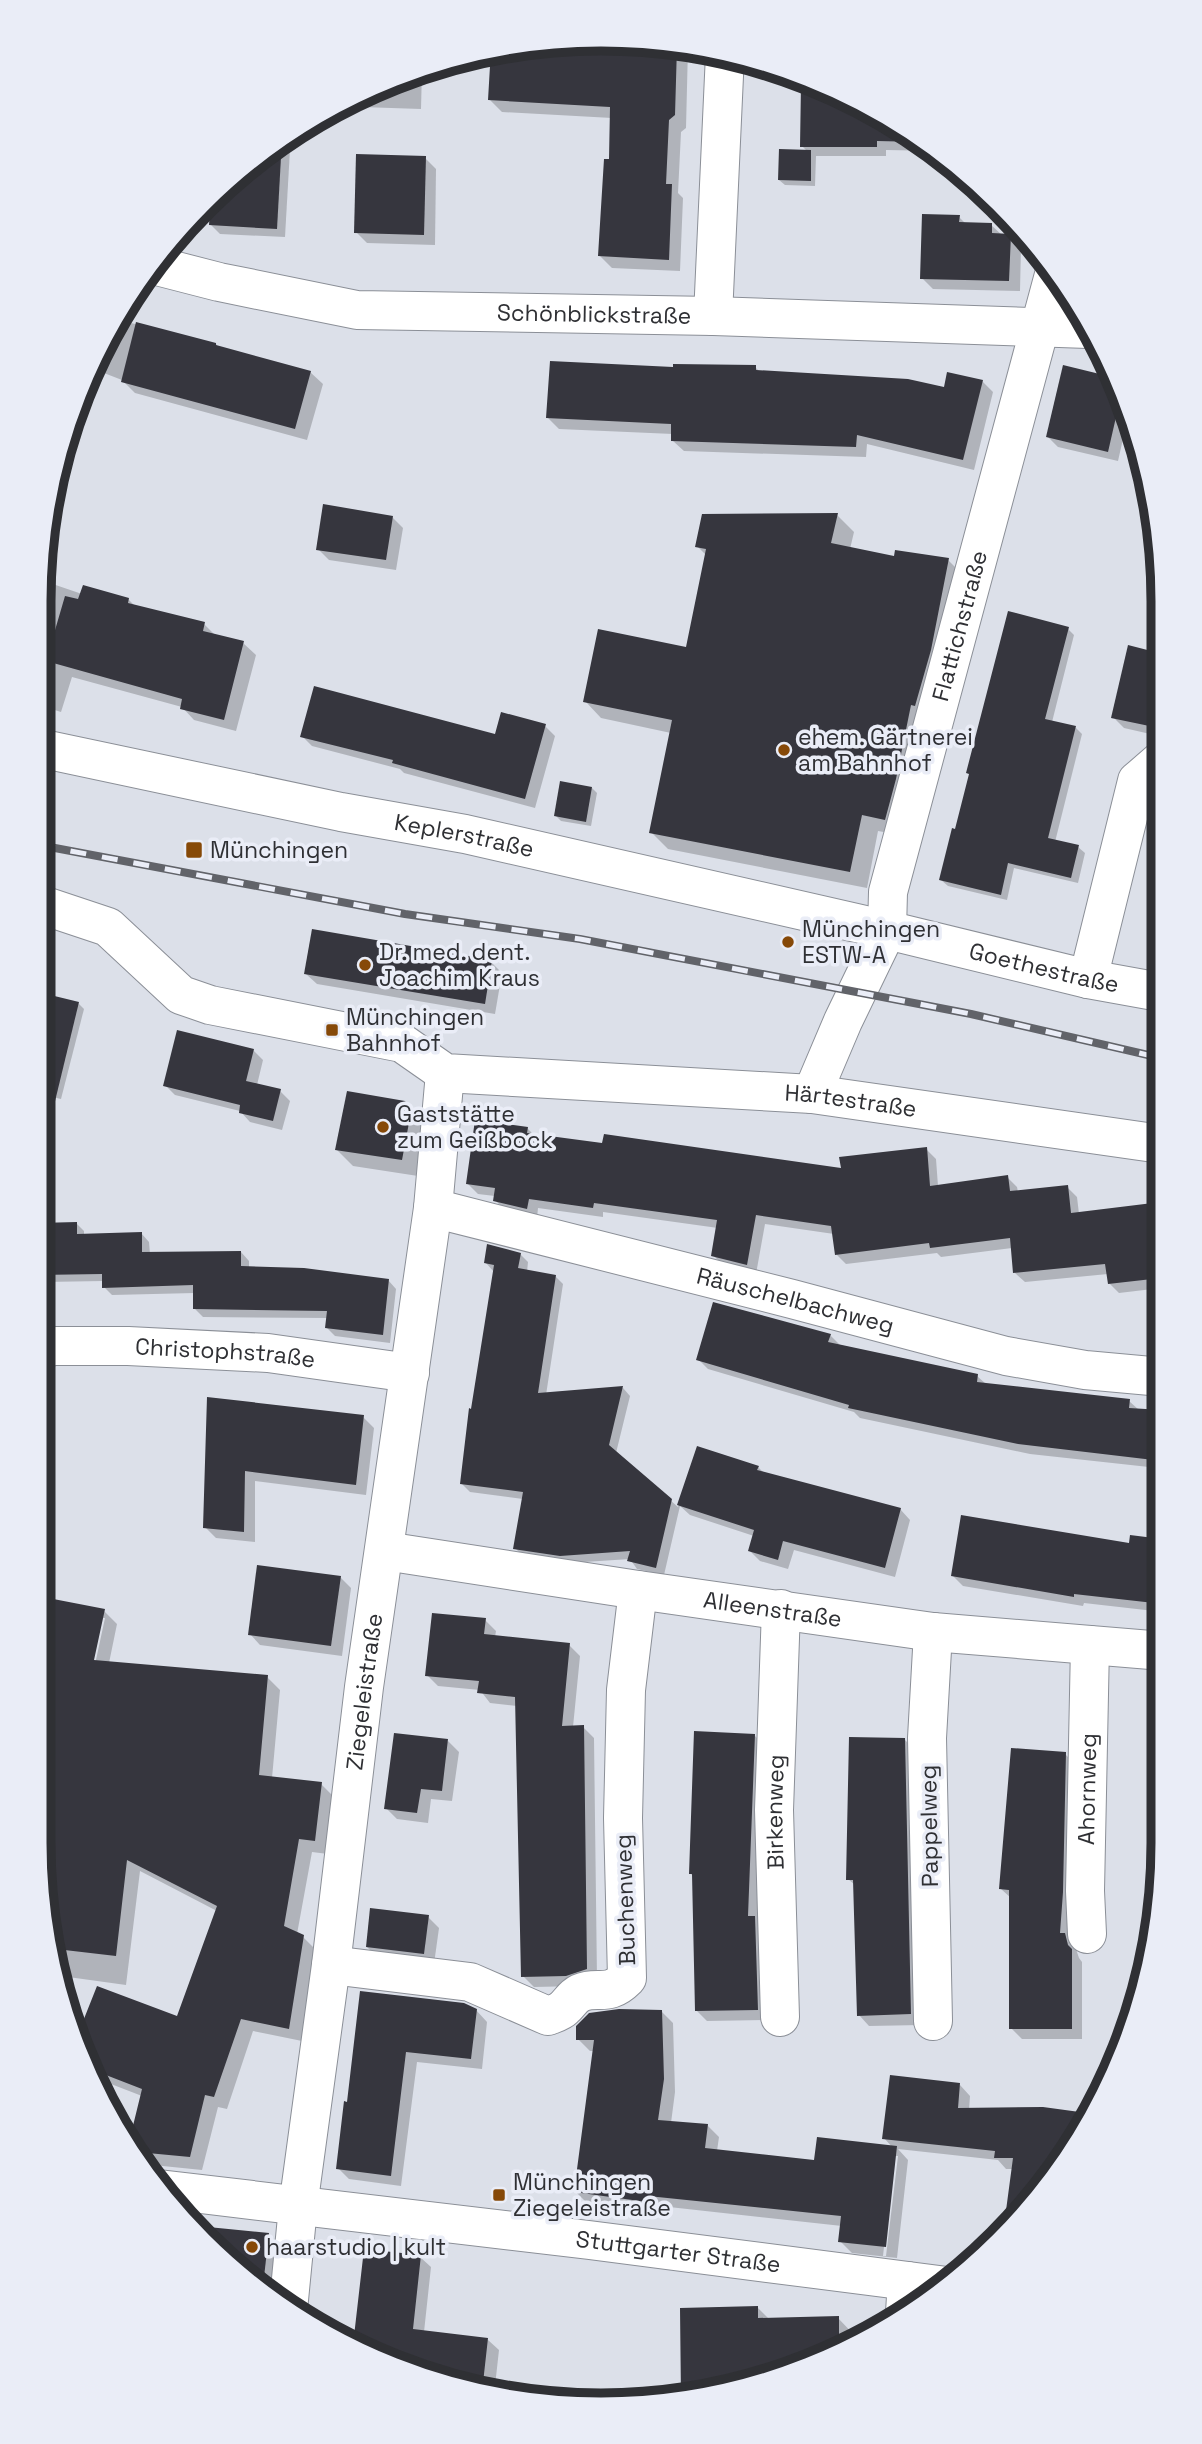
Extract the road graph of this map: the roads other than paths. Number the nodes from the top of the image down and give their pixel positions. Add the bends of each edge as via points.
1 (725, 65) edge
2 (163, 268) edge
3 (1052, 285) edge
4 (713, 316) junction
5 (1041, 326) junction
6 (1079, 328) edge
7 (51, 751) edge
8 (1151, 769) edge
9 (51, 908) edge
10 (887, 930) junction
11 (1088, 979) junction
12 (1151, 990) edge
13 (445, 1073) junction
14 (812, 1094) junction
15 (1151, 1143) edge
16 (433, 1208) junction
17 (51, 1347) edge
18 (410, 1373) junction
19 (1151, 1376) edge
20 (385, 1551) junction
21 (638, 1590) junction
22 (781, 1609) junction
23 (933, 1632) junction
24 (1090, 1645) junction
25 (1151, 1650) edge
26 (1087, 1934) dead end
27 (331, 1965) junction
28 (780, 2017) dead end
29 (933, 2021) dead end
30 (175, 2191) edge
31 (298, 2207) junction
32 (289, 2297) edge
33 (906, 2297) edge

1 - 4 street
2 - 4 street, Schönblickstraße via 357,310
3 - 5 street, Flattichstraße
4 - 5 street, Schönblickstraße
5 - 6 street, Schönblickstraße
5 - 10 street, Flattichstraße via 888,892
7 - 10 street, Keplerstraße via 341,813 465,834
8 - 11 street via 1137,781
9 - 13 street via 108,927 181,995 210,1005 402,1043
10 - 11 street, Goethestraße
10 - 14 street, Flattichstraße
11 - 12 street, Goethestraße
13 - 14 street, Härtestraße
13 - 16 street, Ziegeleistraße
14 - 15 street, Härtestraße
16 - 18 street, Ziegeleistraße
16 - 19 street, Räuschelbachweg via 1006,1356
17 - 18 street, Christophstraße via 268,1353
18 - 20 street, Ziegeleistraße
20 - 21 street, Alleenstraße
20 - 27 street, Ziegeleistraße
21 - 22 street, Alleenstraße
21 - 27 street, Buchenweg via 626,1690 622,1818 627,1978 618,1987 584,1992 548,2016 470,1982
22 - 23 street, Alleenstraße
22 - 28 street, Birkenweg via 774,1810
23 - 24 street, Alleenstraße
23 - 29 street, Pappelweg via 927,1738
24 - 25 street, Alleenstraße
24 - 26 street, Ahornweg
27 - 31 street, Ziegeleistraße
30 - 31 street, Stuttgarter Straße
31 - 32 street, Ziegeleistraße
31 - 33 street, Stuttgarter Straße via 589,2240

